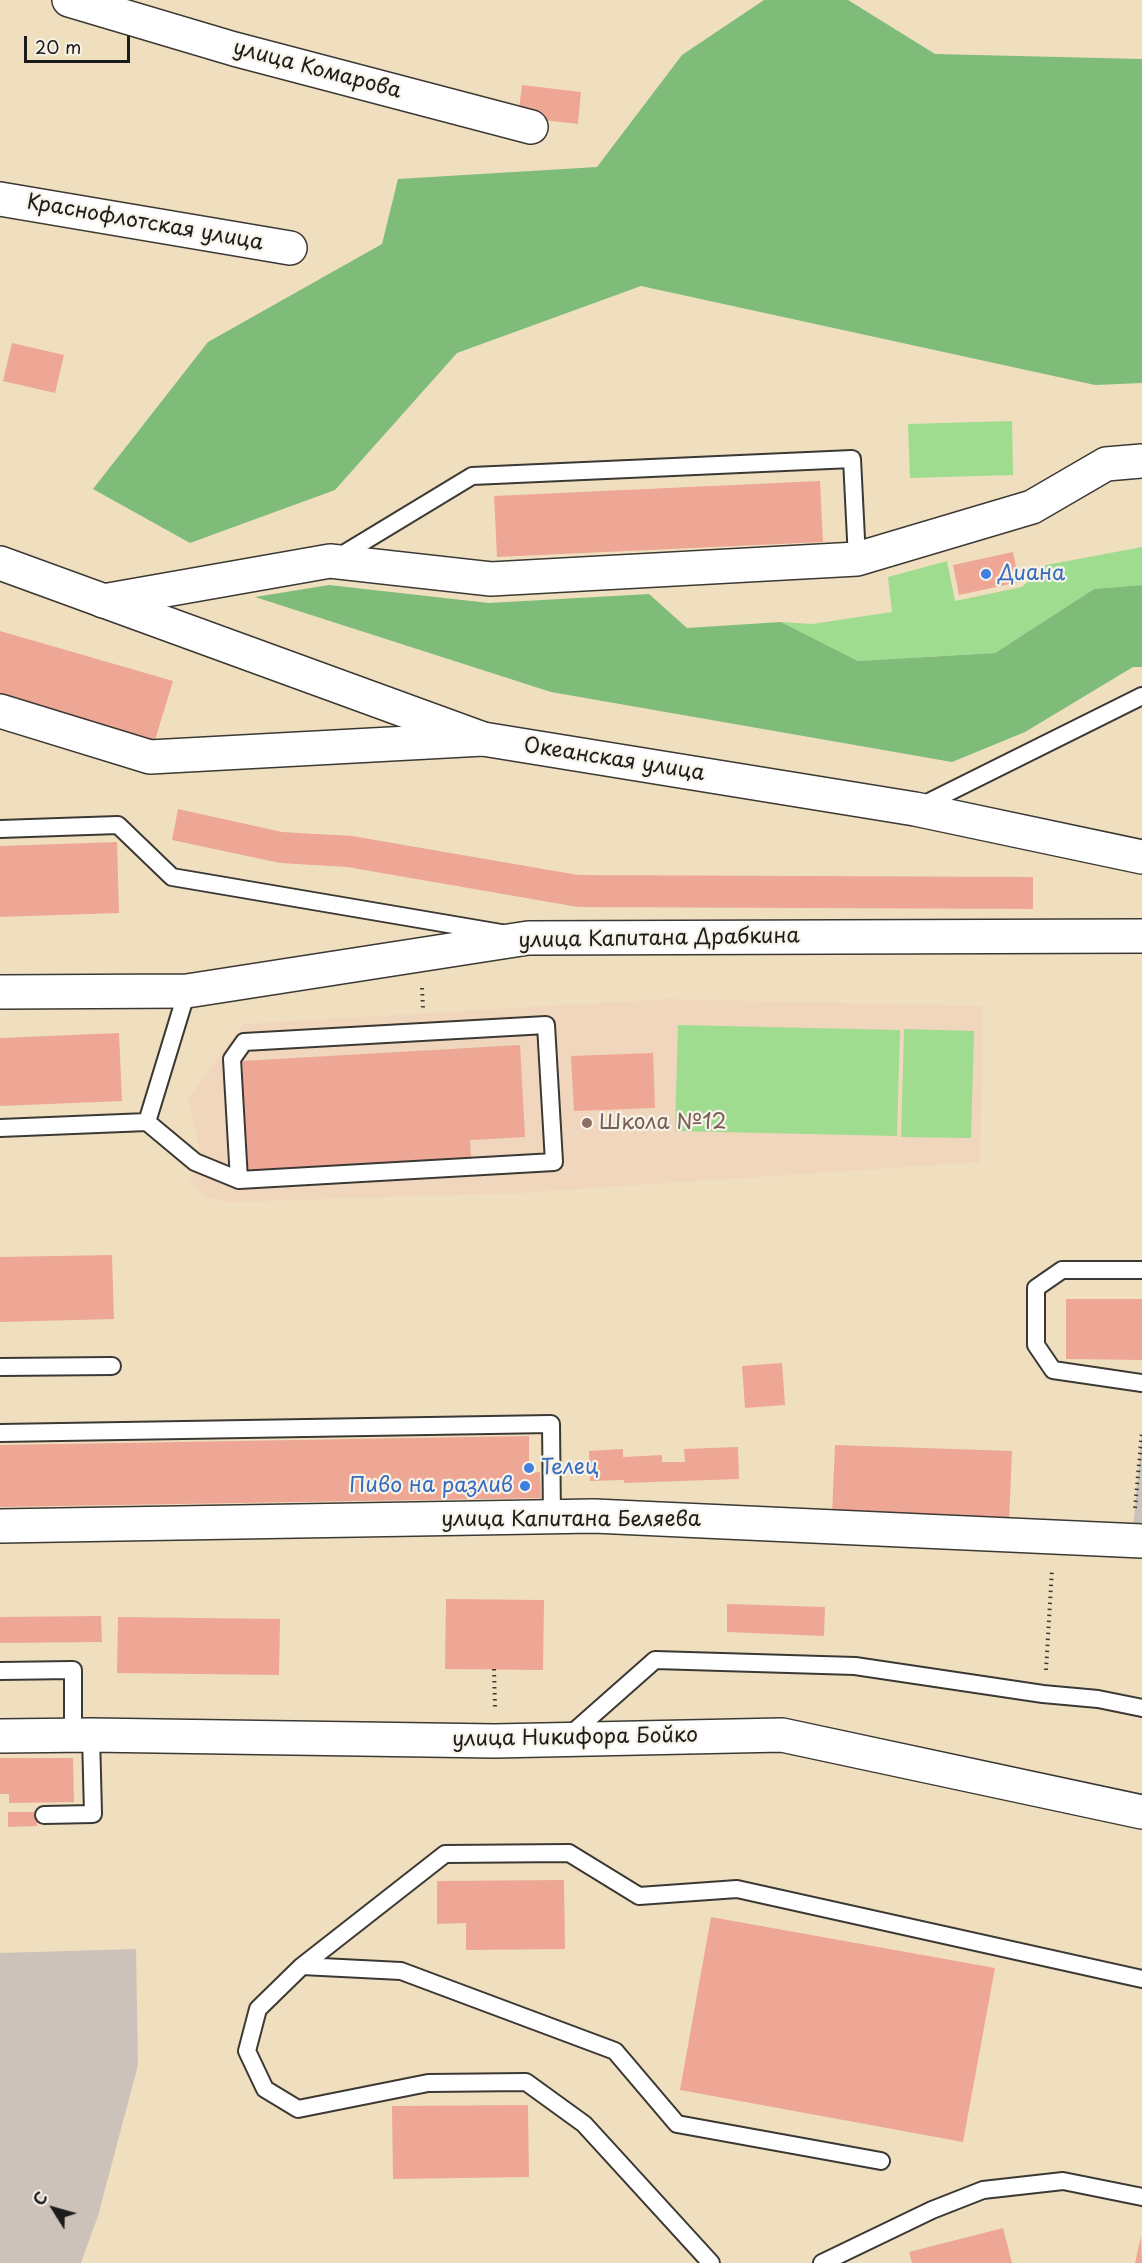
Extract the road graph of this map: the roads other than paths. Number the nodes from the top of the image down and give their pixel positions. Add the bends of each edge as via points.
1 (69, 0) edge
2 (531, 127) dead end
3 (0, 199) edge
4 (290, 248) dead end
5 (1142, 461) edge
6 (857, 559) junction
7 (330, 561) junction
8 (0, 563) edge
9 (103, 601) junction
10 (1142, 696) edge
11 (0, 711) edge
12 (483, 739) junction
13 (915, 809) junction
14 (0, 829) edge
15 (1142, 857) edge
16 (1142, 936) edge
17 (528, 938) junction
18 (187, 991) junction
19 (0, 993) edge
20 (147, 1122) junction
21 (0, 1128) edge
22 (239, 1180) junction
23 (1142, 1270) edge
24 (112, 1366) dead end
25 (0, 1367) edge
26 (1142, 1383) edge
27 (0, 1434) edge
28 (552, 1517) junction
29 (0, 1526) edge
30 (1137, 1540) edge
31 (0, 1671) edge
32 (1142, 1708) edge
33 (82, 1735) junction
34 (0, 1736) edge
35 (565, 1740) junction
36 (1142, 1812) edge
37 (44, 1815) dead end
38 (302, 1966) junction
39 (1142, 1979) edge
40 (881, 2162) dead end
41 (1142, 2197) edge
42 (711, 2263) edge
43 (822, 2263) edge

1 - 2 street, улица Комарова via 234,49
3 - 4 street, Краснофлотская улица
5 - 6 street via 1106,464 1032,507
6 - 7 street via 491,579
6 - 7 lane via 852,459 471,476
7 - 9 street
8 - 9 street, Океанская улица
9 - 12 street, Океанская улица
10 - 13 lane
11 - 12 street via 150,757
12 - 13 street, Океанская улица
13 - 15 street, Океанская улица
14 - 17 lane via 117,825 172,877
16 - 17 street, улица Капитана Драбкина
17 - 18 street, улица Капитана Драбкина
18 - 19 street, улица Капитана Драбкина
18 - 20 lane
20 - 21 lane
20 - 22 lane via 195,1162
22 - 22 lane via 554,1162 546,1025 244,1042 232,1059
23 - 26 lane via 1062,1270 1036,1288 1036,1345 1053,1370
24 - 25 lane
27 - 28 lane via 551,1424
28 - 29 street, улица Капитана Беляева
28 - 30 street, улица Капитана Беляева
31 - 33 lane via 74,1670
32 - 35 lane via 855,1666 655,1660
33 - 34 street, улица Никифора Бойко
33 - 35 street, улица Никифора Бойко
33 - 37 lane via 93,1814
35 - 36 street, улица Никифора Бойко via 782,1735
38 - 39 lane via 445,1854 569,1853 639,1896 737,1889
38 - 40 lane via 401,1971 615,2050 677,2124
38 - 42 lane via 258,2009 248,2051 265,2089 298,2109 428,2083 526,2082 584,2124
41 - 43 lane via 1063,2181 983,2190

